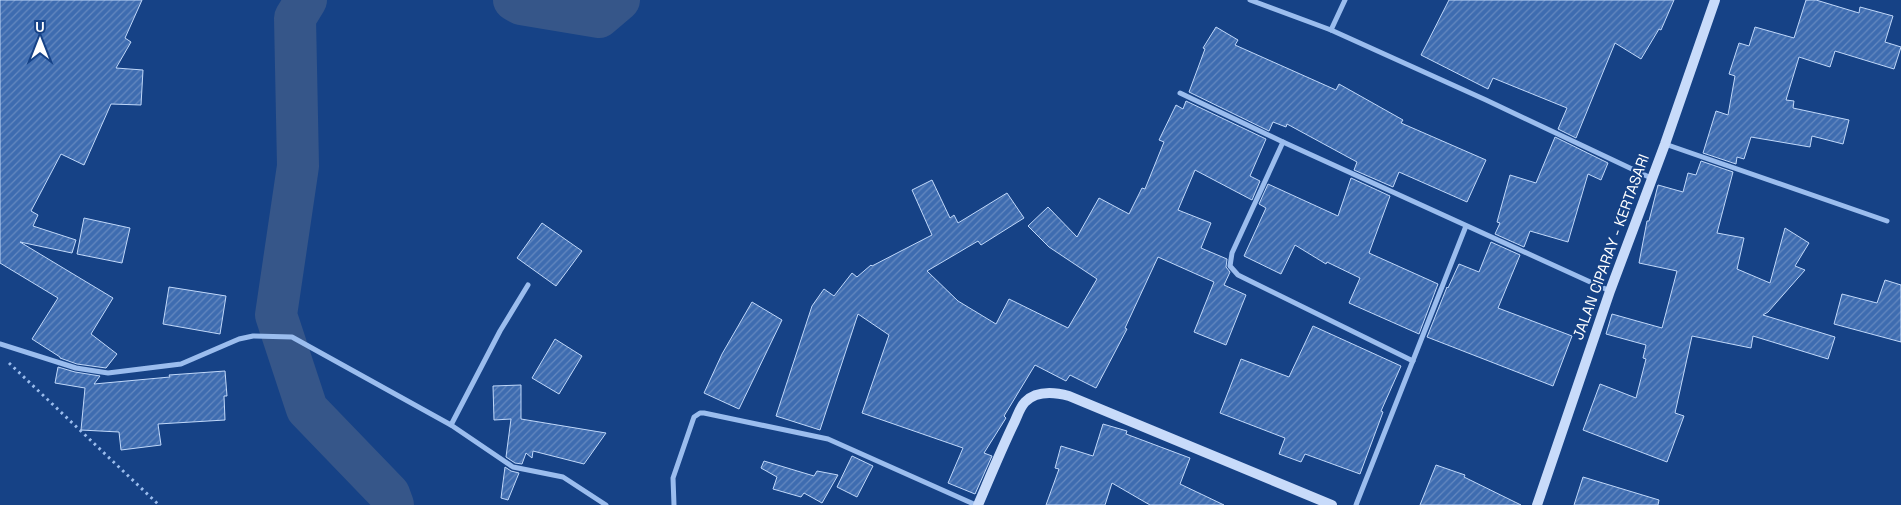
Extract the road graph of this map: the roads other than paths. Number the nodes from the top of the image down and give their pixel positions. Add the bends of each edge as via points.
1 (1250, 0) edge
2 (1344, 0) edge
3 (1715, 0) edge
4 (1330, 30) junction
5 (1180, 93) dead end
6 (1283, 142) junction
7 (1665, 144) junction
8 (1651, 178) junction
9 (1887, 221) dead end
10 (1466, 226) junction
11 (528, 285) dead end
12 (1610, 291) junction
13 (0, 344) edge
14 (1413, 361) junction
15 (452, 425) junction
16 (606, 505) edge
17 (674, 505) edge
18 (977, 505) edge
19 (1332, 505) edge
20 (1356, 505) edge
21 (1537, 505) edge

1 - 4 street
2 - 4 street
3 - 7 main road, JALAN CIPARAY - KERTASARI
4 - 8 street
5 - 6 street
6 - 10 street
6 - 14 street via 1232,253 1230,266 1238,275
7 - 8 main road, JALAN CIPARAY - KERTASARI
7 - 9 street
8 - 12 main road, JALAN CIPARAY - KERTASARI
10 - 12 street
10 - 14 street
11 - 15 street via 500,331
12 - 21 main road, JALAN CIPARAY - KERTASARI
13 - 15 street via 76,368 108,373 181,364 253,336 292,337
14 - 20 street
15 - 16 street via 513,467 563,476
17 - 18 street via 673,478 677,464 694,417 704,412 828,439
18 - 19 main road via 1024,403 1044,393 1069,396

